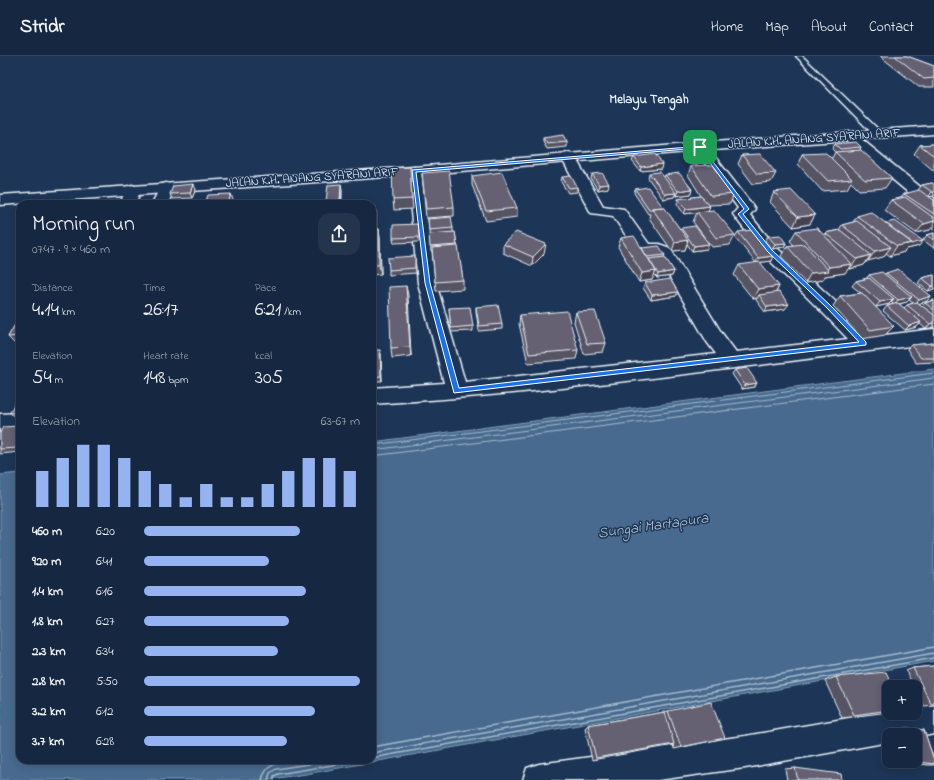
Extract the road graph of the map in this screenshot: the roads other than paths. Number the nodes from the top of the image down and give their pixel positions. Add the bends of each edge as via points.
1 (799, 56) edge
2 (934, 130) edge
3 (878, 134) junction
4 (849, 136) junction
5 (700, 147) junction
6 (568, 158) junction
7 (414, 171) junction
8 (166, 188) junction
9 (130, 197) edge
10 (0, 200) edge
11 (162, 200) edge
12 (934, 206) edge
13 (934, 336) edge
14 (864, 344) junction
15 (730, 359) junction
16 (457, 391) junction
17 (376, 396) edge
18 (16, 422) edge
19 (0, 423) edge
20 (934, 719) edge
21 (539, 780) edge

1 - 3 lane
2 - 3 street, JALAN K.H. ANANG SYA'RANI ARIF
3 - 4 street, JALAN K.H. ANANG SYA'RANI ARIF
4 - 5 street, JALAN K.H. ANANG SYA'RANI ARIF
4 - 12 street
5 - 6 street, JALAN K.H. ANANG SYA'RANI ARIF
5 - 14 street via 747,209 741,214 770,251
6 - 7 street, JALAN K.H. ANANG SYA'RANI ARIF
6 - 15 street via 597,210 618,212 643,248 660,249 664,252 714,337
7 - 8 street, JALAN K.H. ANANG SYA'RANI ARIF
7 - 16 street via 427,283
8 - 9 street, JALAN K.H. ANANG SYA'RANI ARIF
8 - 11 street
9 - 10 street, JALAN K.H. ANANG SYA'RANI ARIF
13 - 14 street
14 - 15 street
15 - 16 street
16 - 17 street
18 - 19 street
20 - 21 street via 745,752

